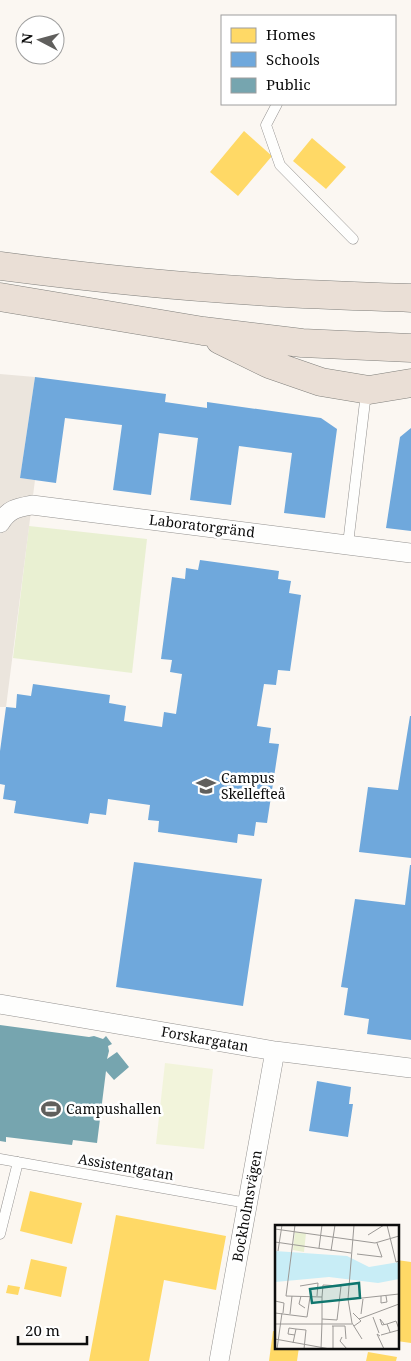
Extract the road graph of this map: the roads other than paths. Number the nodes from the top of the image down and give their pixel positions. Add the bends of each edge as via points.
1 (276, 105) edge
2 (352, 239) dead end
3 (0, 266) edge
4 (0, 297) edge
5 (411, 298) edge
6 (203, 331) junction
7 (411, 348) edge
8 (411, 383) edge
9 (369, 390) junction
10 (0, 523) edge
11 (348, 544) junction
12 (411, 553) edge
13 (0, 1004) edge
14 (274, 1051) junction
15 (411, 1068) edge
16 (0, 1159) edge
17 (18, 1162) junction
18 (247, 1203) junction
19 (0, 1234) edge
20 (219, 1361) edge

1 - 2 lane via 266,125 280,164
3 - 5 highway via 257,292
4 - 6 highway
6 - 7 highway via 302,343
6 - 9 highway via 269,364 321,382
8 - 9 highway
9 - 11 lane via 366,393
10 - 11 street, Laboratorgränd via 6,514 32,505
11 - 12 street, Laboratorgränd
13 - 14 street, Forskargatan
14 - 15 street, Forskargatan
14 - 18 street, Bockholmsvägen
16 - 17 lane, Assistentgatan
17 - 18 lane, Assistentgatan
17 - 19 lane
18 - 20 street, Bockholmsvägen

